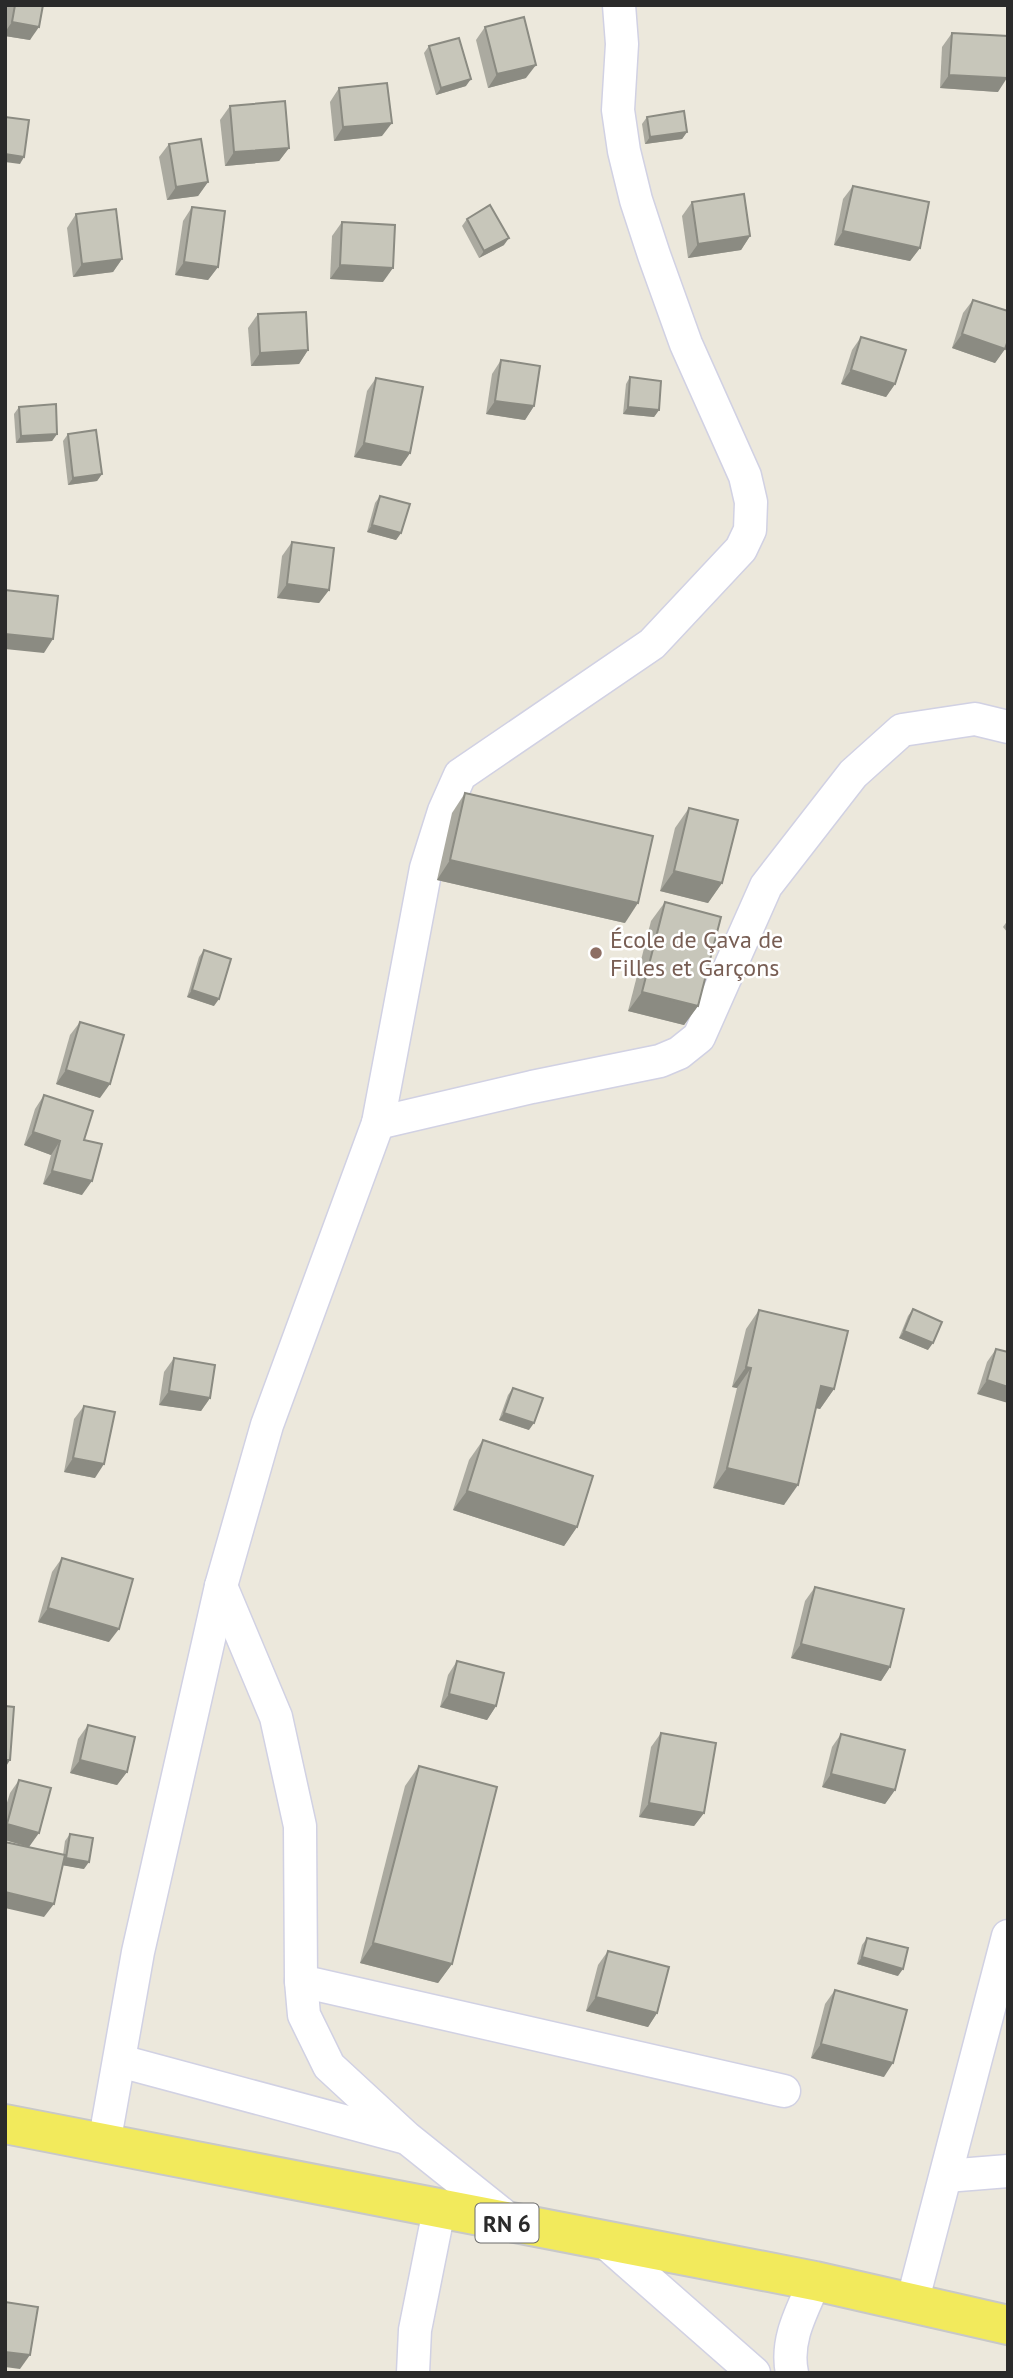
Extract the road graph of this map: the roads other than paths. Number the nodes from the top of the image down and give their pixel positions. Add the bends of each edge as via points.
1 (619, 5) edge
2 (1008, 727) edge
3 (378, 1124) junction
4 (221, 1586) junction
5 (1008, 1936) edge
6 (301, 1981) junction
7 (120, 2061) junction
8 (785, 2091) dead end
9 (5, 2124) edge
10 (407, 2138) junction
11 (104, 2144) junction
12 (1008, 2171) edge
13 (946, 2176) junction
14 (439, 2210) junction
15 (516, 2225) junction
16 (606, 2243) junction
17 (815, 2281) junction
18 (912, 2303) junction
19 (1008, 2325) edge
20 (413, 2373) edge
21 (754, 2373) edge
22 (792, 2373) edge

1 - 3 street via 618,110 636,200 686,344 745,476 751,502 750,530 741,550 652,644 460,775 426,868
2 - 3 street via 975,719 902,730 853,774 766,886 699,1037 679,1054
3 - 4 street via 267,1425
4 - 6 street via 276,1717 300,1826
4 - 7 street via 138,1952
5 - 13 street
6 - 8 street
6 - 10 street via 304,2015 329,2066
7 - 10 street
7 - 11 street
9 - 11 main road, RN 6
10 - 15 street
11 - 14 main road, RN 6
12 - 13 street
13 - 18 street
14 - 15 main road, RN 6
14 - 20 street via 415,2330
15 - 16 main road, RN 6
16 - 17 main road, RN 6
16 - 21 street
17 - 18 main road, RN 6
17 - 22 street via 792,2335
18 - 19 main road, RN 6

